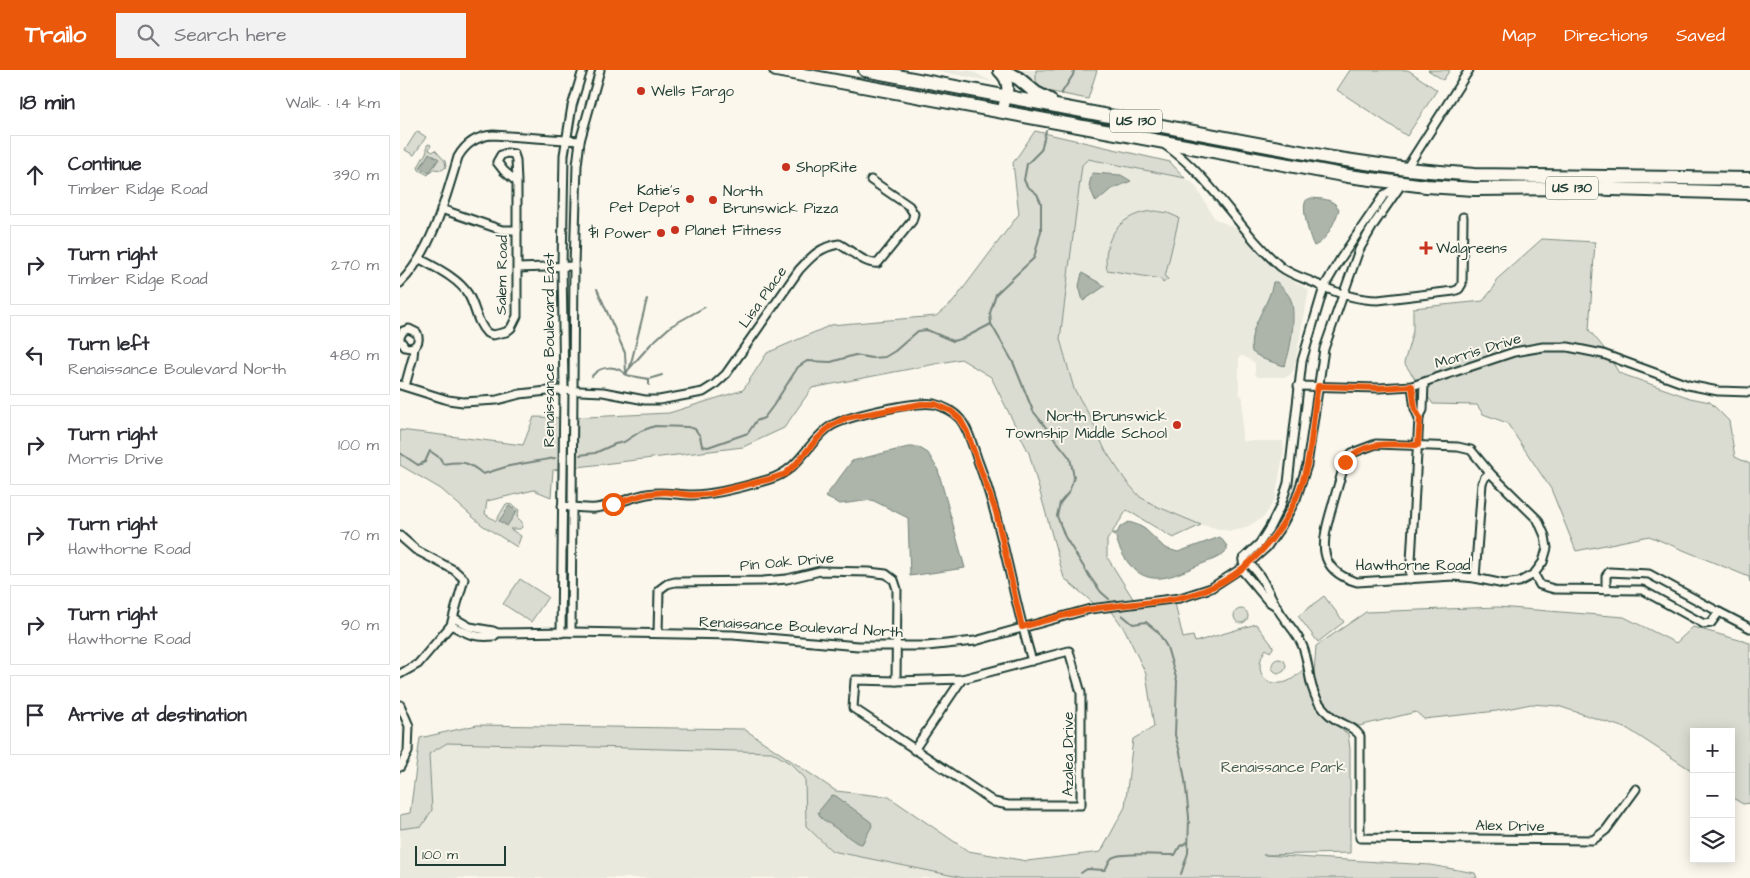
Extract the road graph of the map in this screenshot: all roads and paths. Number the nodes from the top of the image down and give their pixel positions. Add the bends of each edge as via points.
1 (583, 70) edge
2 (600, 70) edge
3 (776, 70) edge
4 (865, 70) edge
5 (999, 70) edge
6 (1468, 70) edge
7 (1005, 96) junction
8 (1061, 106) junction
9 (1002, 112) junction
10 (566, 140) junction
11 (1156, 140) junction
12 (580, 141) junction
13 (1406, 169) junction
14 (1750, 179) edge
15 (871, 180) dead end
16 (517, 182) dead end
17 (1402, 183) junction
18 (1750, 193) edge
19 (441, 209) junction
20 (1463, 217) dead end
21 (517, 230) junction
22 (420, 258) junction
23 (562, 266) junction
24 (574, 266) junction
25 (518, 268) junction
26 (400, 284) edge
27 (1324, 287) junction
28 (1342, 294) junction
29 (400, 339) edge
30 (414, 347) junction
31 (1424, 382) junction
32 (403, 386) edge
33 (1298, 386) junction
34 (1318, 386) junction
35 (1412, 386) junction
36 (564, 390) junction
37 (573, 391) junction
38 (1750, 392) edge
39 (1420, 418) junction
40 (1418, 445) junction
41 (1490, 473) junction
42 (562, 506) junction
43 (572, 507) junction
44 (400, 536) edge
45 (1246, 561) junction
46 (1241, 569) junction
47 (1534, 574) junction
48 (1476, 578) junction
49 (1410, 579) junction
50 (1606, 590) junction
51 (1276, 606) junction
52 (1719, 612) junction
53 (452, 622) junction
54 (1022, 627) junction
55 (1750, 628) edge
56 (570, 632) junction
57 (561, 633) junction
58 (658, 633) junction
59 (896, 647) junction
60 (1032, 662) junction
61 (400, 674) edge
62 (962, 679) junction
63 (896, 681) junction
64 (400, 706) edge
65 (914, 750) junction
66 (400, 767) edge
67 (1636, 789) dead end

1 - 10 street, Renaissance Boulevard East
2 - 12 street, Renaissance Boulevard East
3 - 9 highway, US 130
4 - 7 highway, US 130
5 - 7 street via 1008,84
5 - 8 highway via 1018,78 1036,93
6 - 13 street
7 - 8 highway, US 130
7 - 9 street
8 - 13 highway, US 130
9 - 11 highway, US 130
10 - 12 street
10 - 19 street via 493,135 475,139 458,157
10 - 23 street, Renaissance Boulevard East
11 - 17 highway, US 130
11 - 27 street via 1183,158 1282,268
12 - 24 street, Renaissance Boulevard East
13 - 14 highway, US 130 via 1474,175
13 - 17 street
15 - 37 street, Lisa Place via 909,206 914,214 912,220 878,263 866,261 839,244 825,246 811,257 726,374 714,385 702,392 660,400
16 - 21 street, Salem Road
17 - 18 highway, US 130 via 1474,189 1578,188
17 - 27 street, Renaissance Boulevard North via 1384,195
17 - 28 street, Renaissance Boulevard North via 1359,250
19 - 21 street via 502,230
19 - 22 street
20 - 28 street via 1462,284 1459,289 1378,300
21 - 25 street, Salem Road
22 - 25 street, Salem Road via 467,292 478,322 493,335 506,332 515,323
22 - 26 street
23 - 24 street
23 - 25 street
23 - 36 street, Renaissance Boulevard East
24 - 37 street, Renaissance Boulevard East
27 - 28 street
27 - 33 street, Renaissance Boulevard North via 1304,352
28 - 34 street, Renaissance Boulevard North via 1324,349
29 - 30 street via 405,347
29 - 30 street via 406,330 415,331 418,340
30 - 32 street
31 - 35 street, Morris Drive
31 - 38 street, Morris Drive via 1514,352 1568,347 1603,354 1688,385 1718,391
31 - 39 street via 1424,410
32 - 36 street, Lisa Place via 463,402
33 - 34 street, Morris Drive
33 - 45 street, Renaissance Boulevard North via 1288,483 1270,527
34 - 35 street, Morris Drive
34 - 45 street, Renaissance Boulevard North via 1307,465 1296,499 1266,548
35 - 39 street via 1415,409
36 - 37 street, Lisa Place
36 - 42 street, Renaissance Boulevard East
37 - 43 street, Renaissance Boulevard East
39 - 40 street
40 - 41 street, Hawthorne Road via 1471,450
40 - 49 street
40 - 49 street, Hawthorne Road via 1376,444 1352,454 1345,462 1324,534 1326,558 1334,571 1344,578 1357,582
41 - 47 street, Hawthorne Road via 1538,520 1545,536 1547,548 1543,562
41 - 48 street via 1482,483
42 - 43 street
42 - 57 street, Renaissance Boulevard East
43 - 54 street via 594,508 665,492 710,494 770,479 785,474 829,427 846,418 935,404 951,411 967,432 996,512
43 - 56 street, Renaissance Boulevard East
44 - 53 street via 416,550 454,570 464,579
45 - 46 street, Renaissance Boulevard North
45 - 51 street via 1272,595
46 - 51 street
46 - 54 street, Renaissance Boulevard North via 1210,588 1180,598 1090,609
47 - 48 street, Hawthorne Road via 1519,582 1504,584
47 - 50 street via 1540,585 1554,589
48 - 49 street, Hawthorne Road via 1435,576
50 - 52 street via 1642,590 1704,624 1711,623
50 - 52 street via 1609,572 1649,574
51 - 67 street, Alex Drive via 1296,632 1304,649 1318,702 1336,721 1357,731 1360,736 1360,838 1593,840 1606,830
52 - 55 street
53 - 57 street, Renaissance Boulevard North via 497,633
53 - 61 street via 418,664
54 - 59 street, Renaissance Boulevard North via 975,641
54 - 60 street
56 - 57 street, Renaissance Boulevard North
56 - 58 street, Renaissance Boulevard North
58 - 59 street, Renaissance Boulevard North
58 - 59 street, Pin Oak Drive via 659,590 667,584 787,579 820,571 869,572 886,574 894,580 897,588
59 - 63 street
60 - 62 street, Azalea Drive
60 - 65 street, Azalea Drive via 1069,651 1082,693 1081,805 1008,806 994,802
62 - 63 street, Azalea Drive
62 - 65 street
63 - 65 street, Azalea Drive via 855,680 853,708
64 - 66 street via 409,726 408,752

